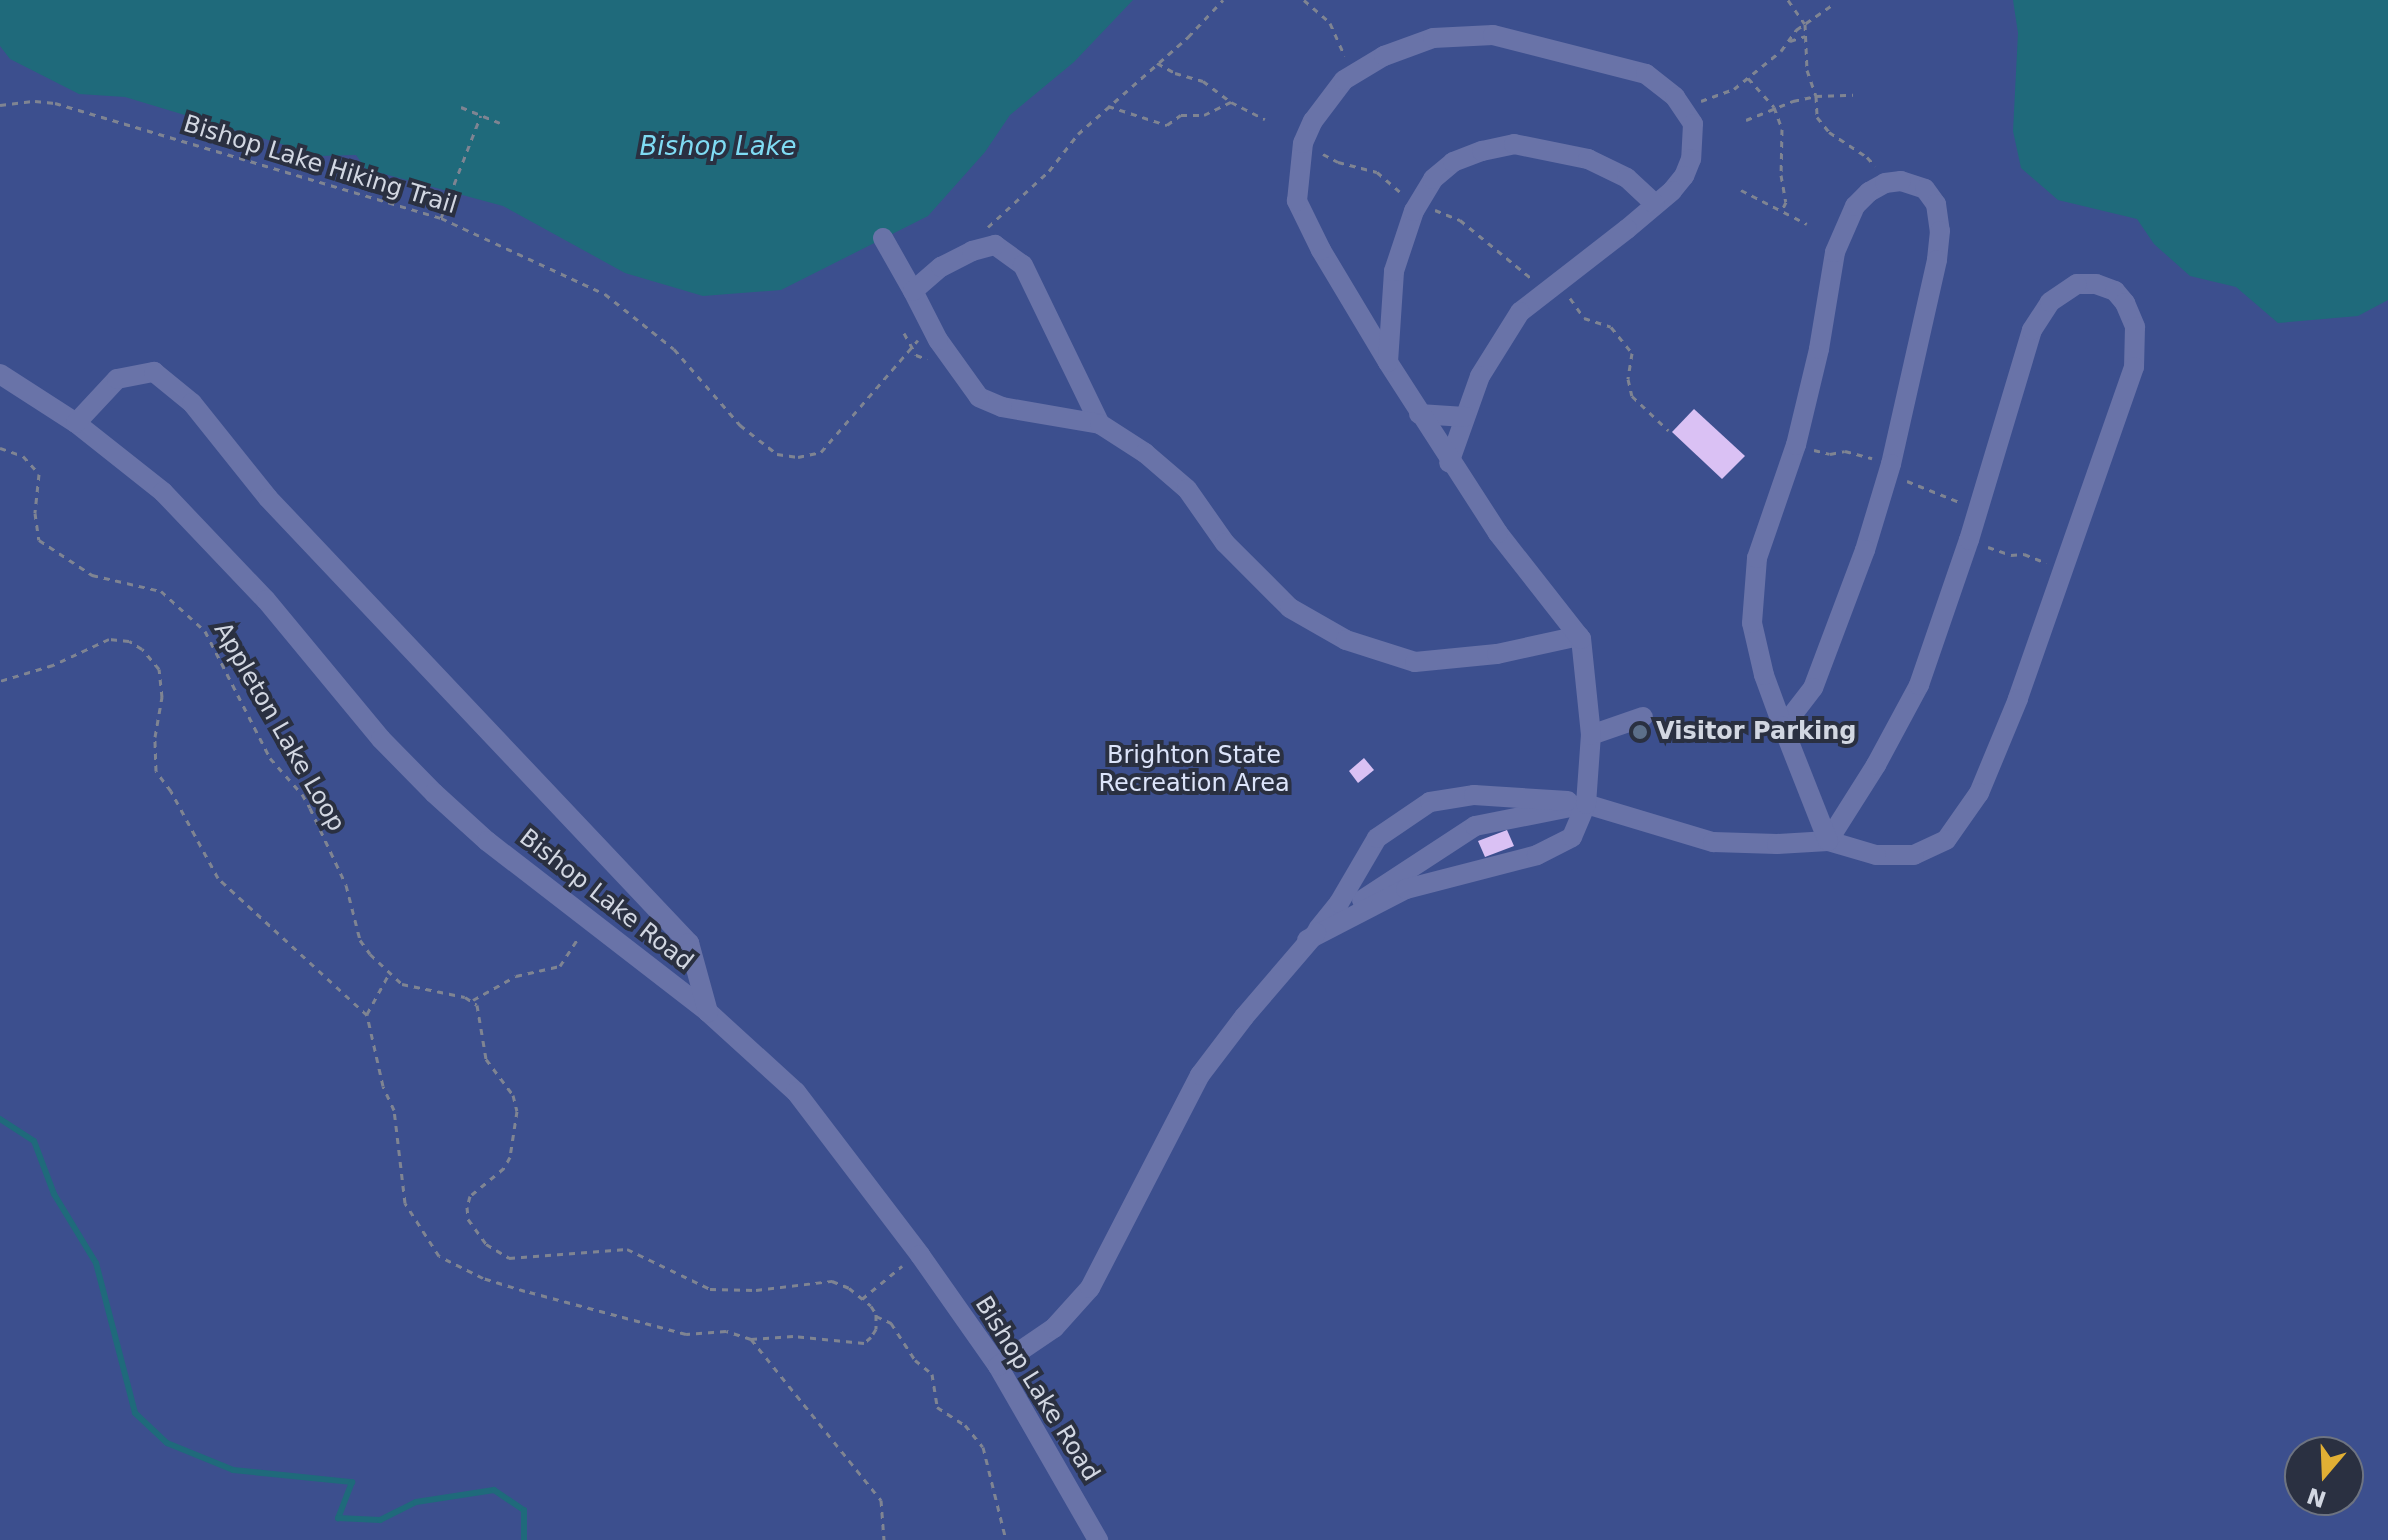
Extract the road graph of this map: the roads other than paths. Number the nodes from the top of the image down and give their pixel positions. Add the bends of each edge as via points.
1 (1655, 204) junction
2 (883, 238) dead end
3 (913, 291) junction
4 (1388, 362) junction
5 (0, 374) edge
6 (1419, 414) junction
7 (1465, 417) junction
8 (76, 423) junction
9 (1100, 424) junction
10 (1449, 463) junction
11 (1579, 636) junction
12 (1813, 688) junction
13 (1772, 698) junction
14 (1643, 717) dead end
15 (1783, 727) junction
16 (1591, 735) junction
17 (1586, 804) junction
18 (1828, 841) junction
19 (1307, 940) junction
20 (708, 1012) junction
21 (998, 1366) junction
22 (1098, 1540) edge

1 - 4 street via 1627,178 1553,149 1514,144 1453,162 1418,202 1394,271
1 - 4 street via 1672,191 1691,159 1693,124 1686,108 1646,74 1493,35 1433,38 1384,56 1344,80 1313,121 1303,143 1297,201
1 - 7 street via 1520,312 1480,376
2 - 3 street
3 - 9 street via 933,331 979,397 1002,407
3 - 9 street via 941,267 995,245 1023,265
4 - 6 street
5 - 8 street, Bishop Lake Road
6 - 7 street
6 - 10 street
7 - 10 street
8 - 20 street, Bishop Lake Road via 163,492 222,552 381,739 434,793 487,841
8 - 20 street via 117,379 154,372 192,403 268,498 689,943
9 - 11 street via 1187,489 1225,543 1290,608 1346,640 1415,662 1497,654
10 - 11 street
11 - 16 street
12 - 13 street
12 - 13 street via 1890,468 1940,231 1936,204 1925,189 1901,181 1885,183 1855,206 1835,252 1796,445 1757,558 1752,623
12 - 15 street
13 - 15 street
14 - 16 street
15 - 18 street
16 - 17 street
17 - 18 street via 1713,842
17 - 19 street via 1475,826
17 - 19 street via 1572,837 1537,855 1406,889
17 - 19 street via 1474,795 1430,802 1377,838 1339,903
18 - 18 street via 1919,685 2039,316 2062,291 2077,284 2115,291 2135,327 2134,367 1979,793 1946,840 1914,855 1876,855
19 - 21 street via 1200,1075 1090,1288 1054,1328
20 - 21 street, Bishop Lake Road via 796,1092
21 - 22 street, Bishop Lake Road

